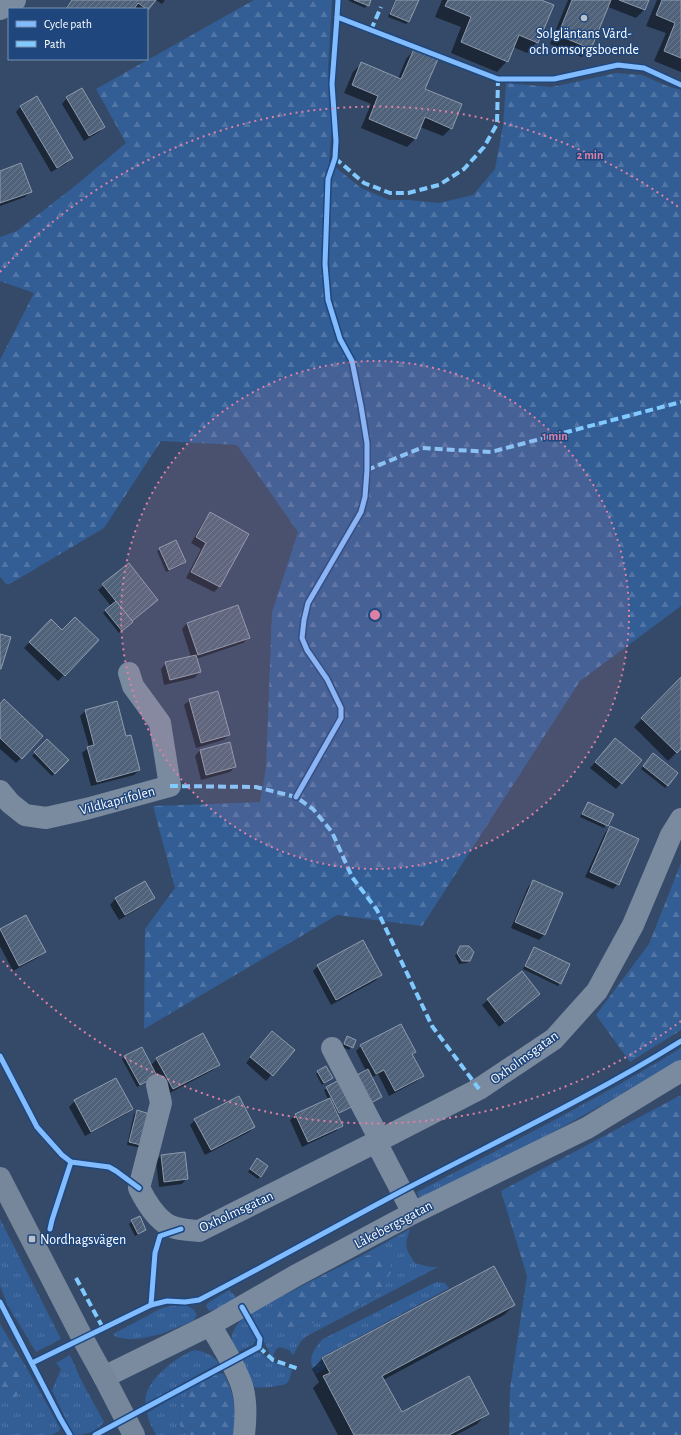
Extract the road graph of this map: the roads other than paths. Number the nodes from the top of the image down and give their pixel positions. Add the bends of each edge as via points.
1 (15, 0) edge
2 (0, 9) edge
3 (129, 673) dead end
4 (0, 791) edge
5 (681, 819) edge
6 (332, 1048) dead end
7 (681, 1071) edge
8 (157, 1085) dead end
9 (378, 1141) junction
10 (0, 1178) edge
11 (413, 1213) junction
12 (210, 1325) junction
13 (104, 1377) junction
14 (134, 1435) edge
15 (244, 1435) edge

1 - 2 street
3 - 4 street, Vildkaprifolen via 133,686 160,723 170,786 46,818 25,815
5 - 9 street, Oxholmsgatan via 670,835 633,925 597,991 554,1039 479,1090
6 - 9 street
7 - 11 street, Låkebergsgatan via 587,1128
8 - 9 street, Oxholmsgatan via 161,1103 139,1188 147,1204 166,1224 181,1229 199,1231
9 - 11 street
10 - 13 street
11 - 12 street, Låkebergsgatan
12 - 13 street, Låkebergsgatan
12 - 15 street via 241,1383 245,1401
13 - 14 street

